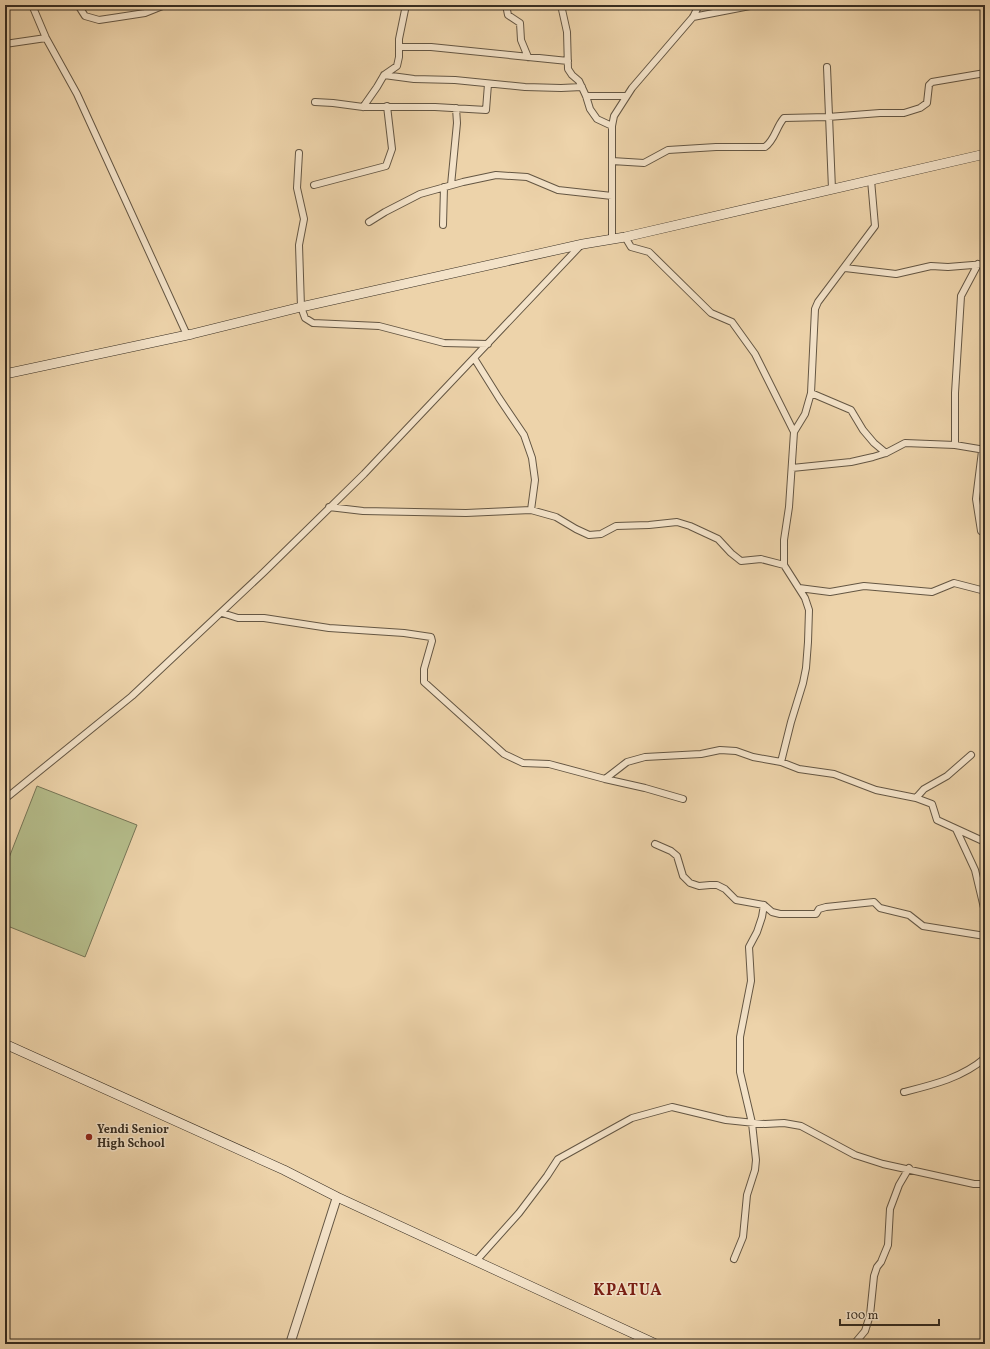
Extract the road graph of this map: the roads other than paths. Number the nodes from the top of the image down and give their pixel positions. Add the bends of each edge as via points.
1 (32, 5) edge
2 (78, 5) edge
3 (164, 5) edge
4 (406, 5) edge
5 (506, 5) edge
6 (561, 5) edge
7 (700, 5) edge
8 (755, 5) edge
9 (808, 5) edge
10 (815, 5) edge
11 (692, 17) junction
12 (46, 38) junction
13 (5, 44) edge
14 (399, 47) junction
15 (528, 57) junction
16 (568, 61) junction
17 (827, 67) dead end
18 (985, 73) edge
19 (384, 75) junction
20 (488, 84) junction
21 (582, 87) junction
22 (586, 96) junction
23 (626, 96) junction
24 (315, 102) dead end
25 (387, 106) junction
26 (363, 107) junction
27 (456, 108) junction
28 (828, 117) junction
29 (612, 126) junction
30 (298, 154) dead end
31 (985, 154) edge
32 (612, 162) junction
33 (871, 180) junction
34 (451, 185) junction
35 (314, 186) dead end
36 (444, 187) junction
37 (832, 189) junction
38 (612, 196) junction
39 (369, 222) dead end
40 (444, 225) dead end
41 (625, 236) junction
42 (612, 239) junction
43 (583, 244) junction
44 (982, 264) edge
45 (845, 268) junction
46 (301, 308) junction
47 (187, 335) junction
48 (488, 344) junction
49 (474, 358) junction
50 (5, 374) edge
51 (810, 393) junction
52 (794, 432) junction
53 (955, 445) junction
54 (984, 450) edge
55 (886, 453) junction
56 (792, 468) junction
57 (329, 508) junction
58 (531, 510) junction
59 (981, 531) dead end
60 (784, 564) junction
61 (799, 588) junction
62 (985, 591) edge
63 (222, 613) junction
64 (971, 755) dead end
65 (781, 762) junction
66 (605, 779) junction
67 (916, 798) junction
68 (5, 799) edge
69 (683, 799) dead end
70 (956, 829) junction
71 (985, 842) edge
72 (655, 844) dead end
73 (764, 905) junction
74 (985, 912) edge
75 (985, 936) edge
76 (5, 1044) edge
77 (985, 1058) edge
78 (904, 1092) dead end
79 (752, 1123) junction
80 (909, 1168) junction
81 (985, 1184) edge
82 (337, 1197) junction
83 (734, 1259) dead end
84 (476, 1262) junction
85 (290, 1344) edge
86 (656, 1344) edge
87 (854, 1344) edge

1 - 12 street
2 - 3 street via 85,16 99,20 145,13
4 - 14 street
5 - 15 street via 508,15 520,23 521,40
6 - 16 street via 567,32
7 - 11 street
8 - 11 street
9 - 10 street
11 - 23 street
12 - 13 street
12 - 47 street via 77,94
14 - 15 street via 430,47
14 - 19 street via 398,66
15 - 16 street
16 - 21 street via 568,69
17 - 28 street
18 - 28 street via 932,82 929,85 927,103 915,110 904,113
19 - 20 street
19 - 26 street
20 - 21 street
20 - 27 street via 486,110
21 - 22 street
22 - 23 street
22 - 29 street via 590,109 597,119
23 - 29 street via 614,116
24 - 26 street
25 - 26 street
25 - 27 street
25 - 35 street via 392,149 386,166
27 - 34 street
28 - 32 street via 784,118 765,147 668,150 644,163
28 - 37 street
29 - 32 street
30 - 46 street via 296,188 304,219 299,245
31 - 33 main road
32 - 38 street
33 - 37 main road
33 - 45 street via 875,226
34 - 36 street
34 - 38 street via 496,175 527,177 558,190
36 - 39 street via 420,194
36 - 40 street
37 - 41 main road
38 - 42 street
41 - 42 main road
41 - 52 street via 631,247 649,252 711,313 732,322 755,354
42 - 43 main road
43 - 46 main road
43 - 48 street
44 - 45 street via 931,266 896,274
44 - 53 street via 962,296 955,394
45 - 51 street via 815,309
46 - 47 main road
46 - 48 street via 305,318 313,324 379,326 444,343
47 - 50 main road
48 - 49 street
49 - 57 street
49 - 58 street via 524,435 532,458 535,480
51 - 52 street via 805,414
51 - 55 street via 851,410 874,443
52 - 56 street
53 - 54 street
53 - 55 street via 905,443
54 - 59 street via 976,498
55 - 56 street via 851,462
56 - 60 street
57 - 58 street via 466,513
57 - 63 street
58 - 60 street via 556,517 589,535 600,534 616,526 677,522 718,539 741,561 761,559
60 - 61 street
61 - 62 street via 830,592 864,586 932,592 954,583
61 - 65 street via 809,610 806,668
63 - 66 street via 238,618 264,618 329,628 430,637 432,641 424,669 424,682 504,754 522,763 549,764
63 - 68 street via 132,696
64 - 67 street via 947,776 924,789
65 - 66 street via 736,751 720,750 701,754 645,757 627,762
65 - 67 street via 799,769 834,774 876,790
66 - 69 street
67 - 70 street via 932,804 937,820
70 - 71 street
70 - 74 street via 974,870
72 - 73 street via 677,856 683,876 690,883 717,886 725,889 736,900
73 - 75 street via 772,912 780,914 809,915 816,914 819,909 826,907 874,902 880,908 909,915 922,926
73 - 79 street via 759,927 749,947 751,981 740,1037 740,1072
76 - 82 main road via 284,1170
77 - 78 street via 942,1082
79 - 80 street via 801,1126 855,1155 883,1164
79 - 83 street via 755,1170 747,1195 743,1237
79 - 84 street via 726,1120 672,1107 632,1118 558,1159 519,1213
80 - 81 street via 974,1184
80 - 87 street via 890,1209 888,1245 874,1276 870,1315 865,1331
82 - 84 main road
82 - 85 street
84 - 86 main road

